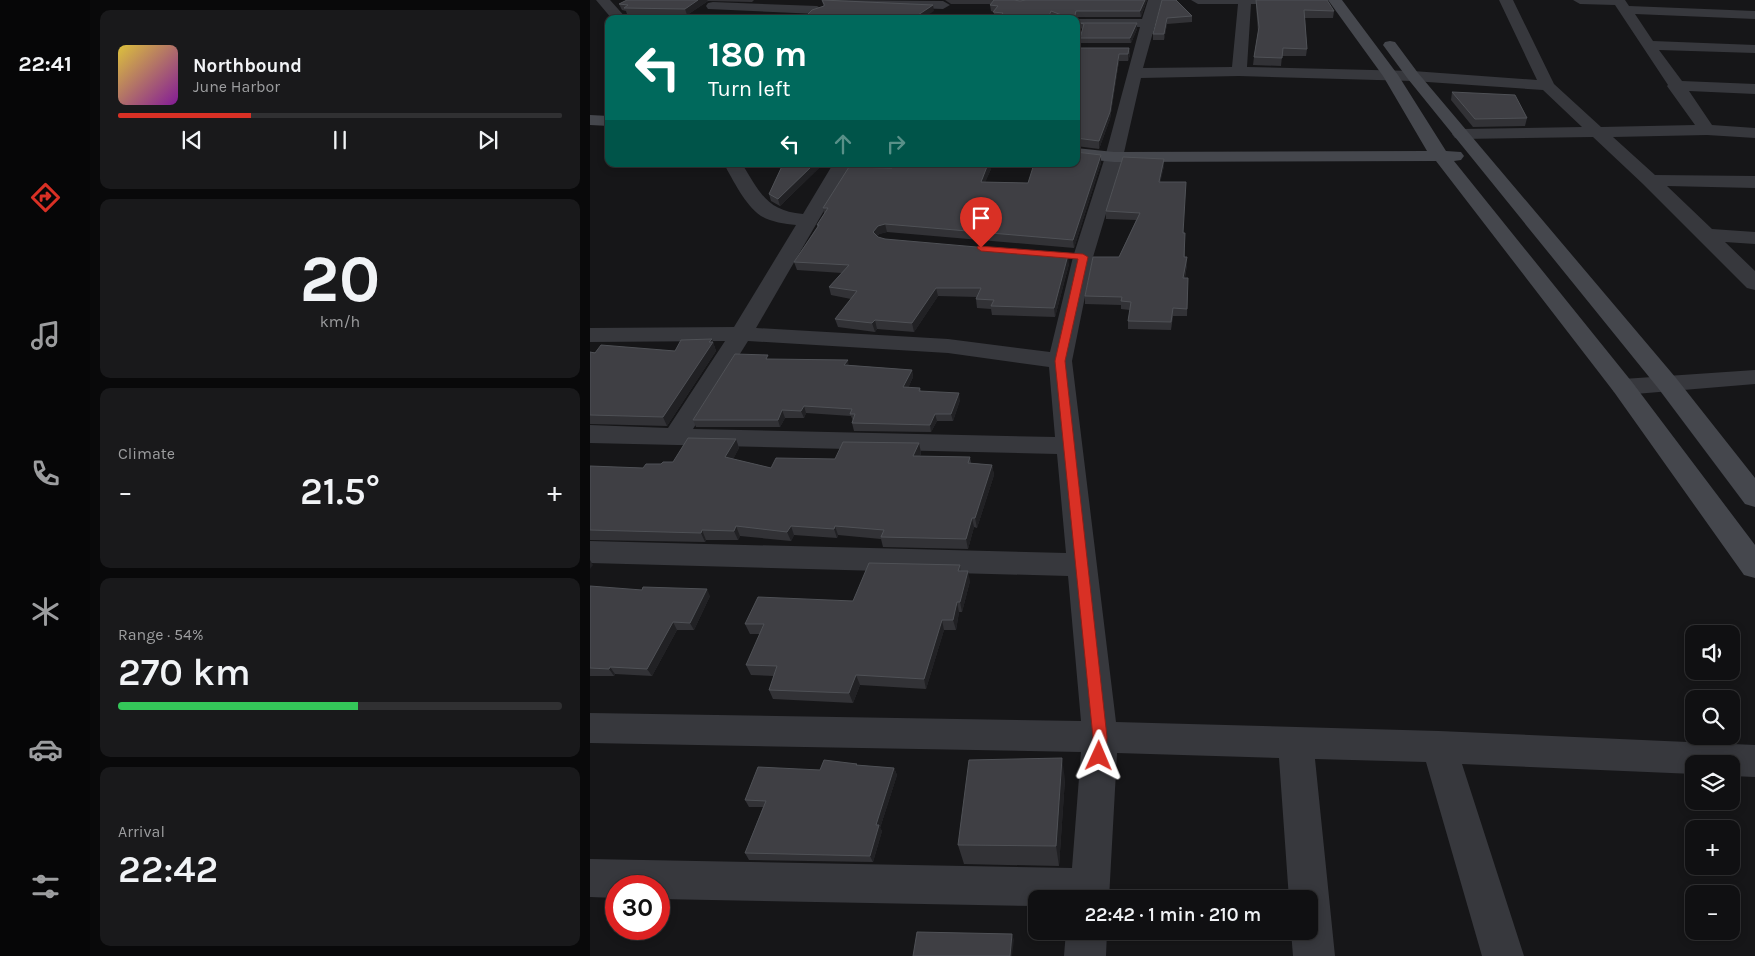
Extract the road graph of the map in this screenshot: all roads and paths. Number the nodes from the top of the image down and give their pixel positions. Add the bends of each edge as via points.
1 (603, 0) edge
2 (829, 0) edge
3 (1008, 0) edge
4 (1033, 0) edge
5 (1154, 0) edge
6 (1198, 0) edge
7 (1317, 0) edge
8 (1335, 0) edge
9 (1356, 0) edge
10 (1506, 0) edge
11 (1580, 0) edge
12 (1245, 1) junction
13 (945, 2) edge
14 (717, 3) edge
15 (1620, 4) edge
16 (700, 14) dead end
17 (616, 15) edge
18 (812, 15) edge
19 (937, 15) edge
20 (1755, 15) edge
21 (1080, 22) edge
22 (1148, 23) junction
23 (1649, 45) junction
24 (1755, 49) edge
25 (1239, 71) junction
26 (1135, 74) junction
27 (1390, 75) junction
28 (1413, 76) junction
29 (1547, 86) junction
30 (1675, 86) junction
31 (1755, 89) edge
32 (590, 108) edge
33 (605, 108) edge
34 (590, 120) edge
35 (605, 121) edge
36 (1706, 130) junction
37 (1599, 132) junction
38 (1755, 133) edge
39 (1080, 140) edge
40 (1470, 144) junction
41 (1116, 150) junction
42 (1438, 151) junction
43 (1080, 153) edge
44 (734, 167) edge
45 (840, 167) edge
46 (1650, 180) junction
47 (1755, 182) edge
48 (808, 220) junction
49 (1705, 235) junction
50 (1755, 238) edge
51 (1755, 283) edge
52 (741, 334) junction
53 (590, 335) edge
54 (1060, 361) junction
55 (1755, 377) edge
56 (1666, 383) junction
57 (1623, 387) junction
58 (1069, 433) junction
59 (590, 434) edge
60 (675, 437) junction
61 (1755, 496) edge
62 (590, 552) edge
63 (1082, 565) junction
64 (1755, 567) edge
65 (590, 728) edge
66 (1100, 737) junction
67 (1296, 743) junction
68 (1439, 747) junction
69 (1755, 761) edge
70 (590, 878) edge
71 (1090, 890) edge
72 (1028, 891) edge
73 (1086, 940) edge
74 (1085, 956) edge
75 (1314, 956) edge
76 (1503, 956) edge

1 - 17 street
2 - 13 street
2 - 18 street
3 - 4 street
5 - 22 street
6 - 12 street
7 - 12 street
8 - 27 street
9 - 28 street
10 - 29 street
11 - 15 street
12 - 25 street
13 - 19 street
14 - 16 street
14 - 18 street
15 - 20 street
15 - 23 street
21 - 22 street
22 - 26 street via 1131,49
23 - 24 street
23 - 30 street
25 - 26 street
25 - 27 street
26 - 41 street
27 - 28 street
27 - 42 street
28 - 29 street
28 - 40 street
29 - 37 street
30 - 31 street
30 - 36 street
32 - 33 street
34 - 35 street
36 - 37 street
36 - 38 street
37 - 40 street
37 - 46 street
39 - 41 street
40 - 42 street
40 - 56 street
41 - 42 street
41 - 43 street
41 - 54 street via 1074,256
42 - 57 street
44 - 48 street via 765,210 789,219
45 - 48 street
46 - 47 street
46 - 49 street
48 - 52 street
49 - 50 street
49 - 51 street
52 - 53 street
52 - 54 street via 948,346
52 - 60 street
54 - 58 street
55 - 56 street
56 - 57 street
56 - 61 street
57 - 64 street
58 - 60 street
58 - 63 street
59 - 60 street
62 - 63 street
63 - 66 street
65 - 66 street
66 - 67 street
66 - 71 street
67 - 68 street
67 - 75 street
68 - 69 street
68 - 76 street
70 - 72 street
73 - 74 street

